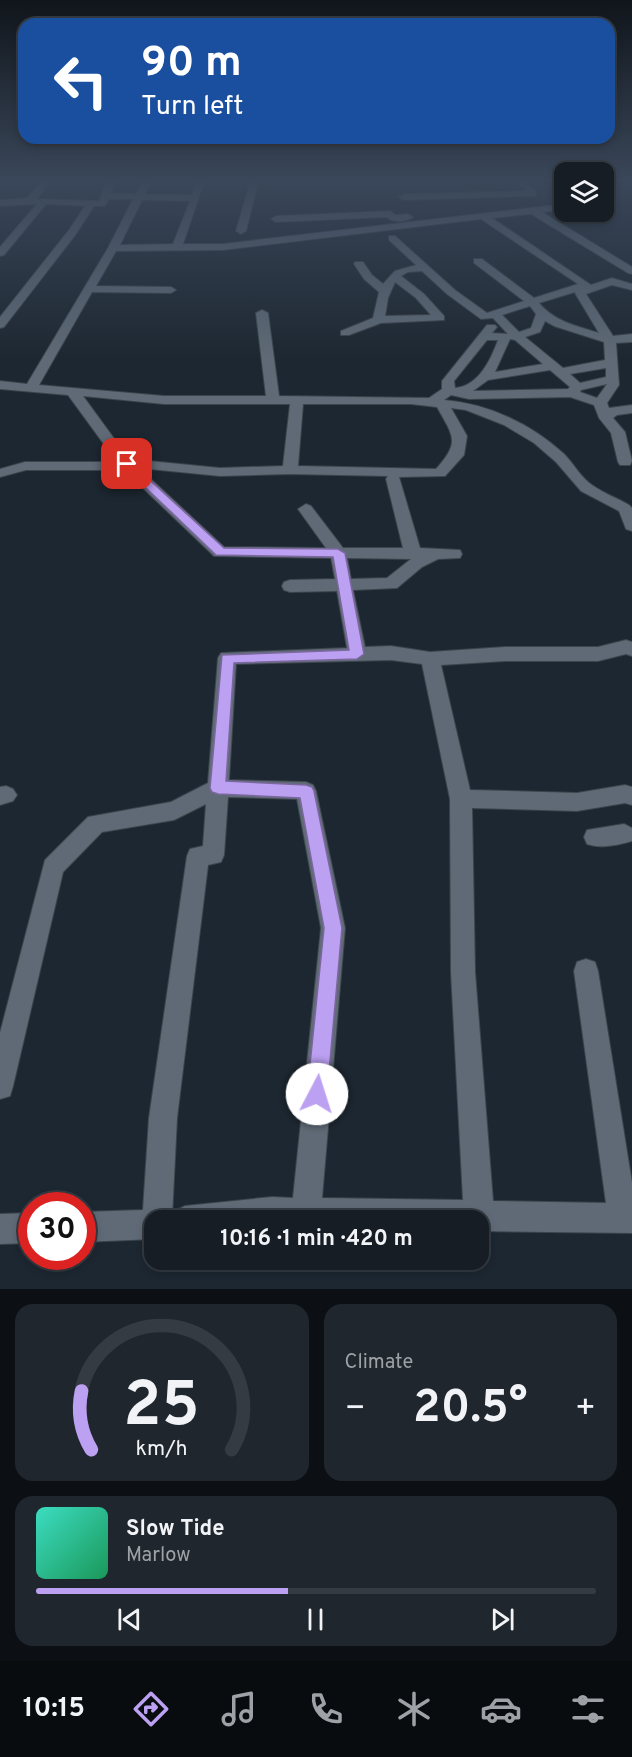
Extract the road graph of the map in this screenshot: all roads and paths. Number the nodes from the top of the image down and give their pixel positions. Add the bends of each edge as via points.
1 (12, 239) edge
2 (67, 239) edge
3 (118, 239) edge
4 (180, 239) edge
5 (290, 239) edge
6 (393, 239) edge
7 (517, 239) edge
8 (579, 239) edge
9 (113, 248) junction
10 (177, 248) junction
11 (0, 253) edge
12 (478, 261) dead end
13 (359, 264) dead end
14 (632, 271) edge
15 (396, 275) junction
16 (433, 276) junction
17 (632, 287) edge
18 (87, 289) junction
19 (171, 290) dead end
20 (385, 291) junction
21 (420, 296) junction
22 (532, 302) junction
23 (262, 313) dead end
24 (495, 314) junction
25 (542, 314) junction
26 (379, 320) junction
27 (0, 325) edge
28 (345, 333) dead end
29 (485, 336) junction
30 (515, 337) junction
31 (632, 338) edge
32 (610, 340) junction
33 (612, 363) junction
34 (558, 369) junction
35 (485, 377) junction
36 (613, 379) junction
37 (0, 385) edge
38 (31, 387) junction
39 (574, 390) junction
40 (72, 391) junction
41 (445, 398) junction
42 (297, 400) junction
43 (273, 401) junction
44 (600, 403) junction
45 (632, 409) edge
46 (606, 418) junction
47 (626, 462) dead end
48 (127, 464) junction
49 (290, 470) junction
50 (1, 473) edge
51 (393, 479) dead end
52 (306, 509) dead end
53 (632, 526) edge
54 (338, 553) junction
55 (413, 554) junction
56 (435, 554) junction
57 (454, 554) dead end
58 (290, 586) dead end
59 (345, 586) junction
60 (632, 649) edge
61 (357, 654) junction
62 (430, 659) junction
63 (218, 788) junction
64 (632, 796) edge
65 (461, 799) junction
66 (624, 834) dead end
67 (595, 837) dead end
68 (586, 971) dead end
69 (0, 1086) edge
70 (157, 1210) edge
71 (306, 1210) edge
72 (479, 1210) edge
73 (489, 1216) edge
74 (627, 1218) edge
75 (144, 1223) edge
76 (96, 1226) edge
77 (18, 1228) edge
78 (0, 1229) edge

1 - 11 street
2 - 27 street
3 - 9 street
4 - 10 street
5 - 10 street
6 - 16 street
7 - 22 street via 586,285
8 - 14 street
9 - 10 street
9 - 18 street
12 - 22 street
13 - 20 street
15 - 16 street via 404,270
15 - 20 street
15 - 21 street
16 - 21 street
16 - 24 street via 485,317
17 - 32 street via 612,281 580,293
18 - 19 street
18 - 38 street
20 - 26 street
21 - 26 street via 440,318
22 - 24 street
22 - 25 street
23 - 43 street
24 - 29 street
24 - 30 street
25 - 30 street via 536,330
25 - 32 street via 558,324
26 - 28 street
29 - 35 street via 505,337 493,370
29 - 41 street via 448,381
30 - 34 street
31 - 32 street
32 - 33 street
33 - 34 street
33 - 36 street
34 - 35 street
34 - 39 street
35 - 41 street via 477,385
36 - 39 street
36 - 44 street
37 - 38 street
38 - 40 street
39 - 41 street via 526,396
39 - 44 street
40 - 43 street via 164,400
40 - 48 street
41 - 42 street
41 - 49 street via 460,436 457,455 440,472
41 - 53 street via 509,422 539,440 586,488 624,508
42 - 43 street
42 - 49 street
44 - 46 street
45 - 46 street via 613,411
46 - 47 street via 618,432
48 - 49 street via 220,472
48 - 50 street via 25,466
48 - 54 street via 220,552
51 - 55 street
52 - 54 street
54 - 55 street
54 - 59 street
55 - 56 street
56 - 57 street
56 - 59 street via 416,563 392,584
58 - 59 street
59 - 61 street
60 - 62 street via 598,654
61 - 62 street via 391,653
61 - 63 street via 227,658
62 - 65 street
63 - 69 street via 174,811 96,824 53,867
63 - 70 street via 213,855 198,856 163,1118
63 - 71 street via 306,791 333,928
64 - 65 street via 577,802
65 - 72 street via 464,972
66 - 67 street
68 - 74 street
73 - 74 street
75 - 76 street
77 - 78 street

